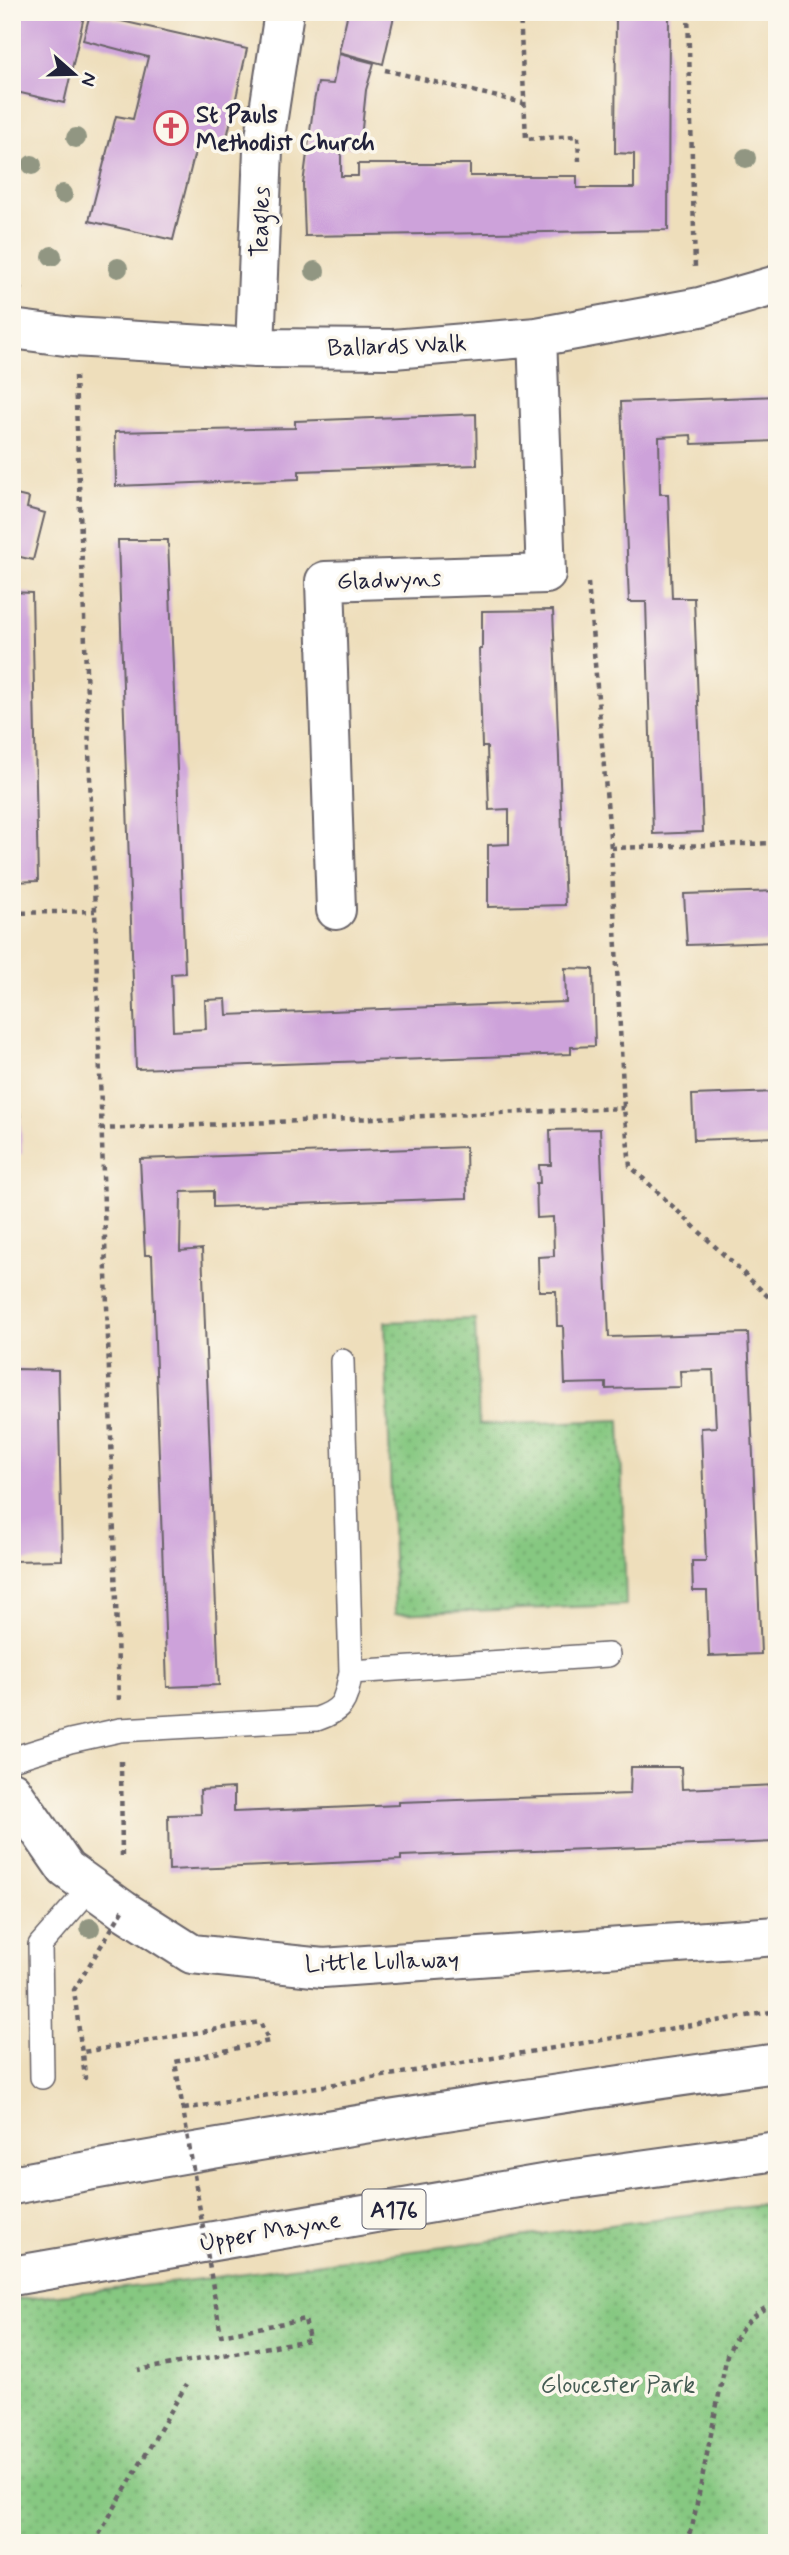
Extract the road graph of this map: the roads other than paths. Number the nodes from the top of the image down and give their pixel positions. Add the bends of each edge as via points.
1 (284, 12) edge
2 (777, 285) edge
3 (12, 329) edge
4 (537, 337) junction
5 (255, 348) junction
6 (336, 911) dead end
7 (342, 1362) dead end
8 (608, 1655) dead end
9 (351, 1672) junction
10 (12, 1759) edge
11 (12, 1791) edge
12 (115, 1891) junction
13 (777, 1936) edge
14 (777, 2063) edge
15 (42, 2077) dead end
16 (777, 2151) edge
17 (12, 2185) edge
18 (12, 2276) edge

1 - 5 street, Teagles via 263,150
2 - 4 street, Ballards Walk via 700,307
3 - 5 street, Ballards Walk
4 - 5 street, Ballards Walk via 393,349
4 - 6 street, Gladwyns via 546,574 325,581
7 - 9 lane
8 - 9 lane
9 - 10 lane via 342,1704 334,1713 317,1718 121,1730
11 - 12 street, Little Lullaway via 66,1869
12 - 13 street, Little Lullaway via 192,1954 323,1968
12 - 15 lane via 40,1945
14 - 17 street via 345,2127
16 - 18 street, Upper Mayne / A176 via 560,2181

